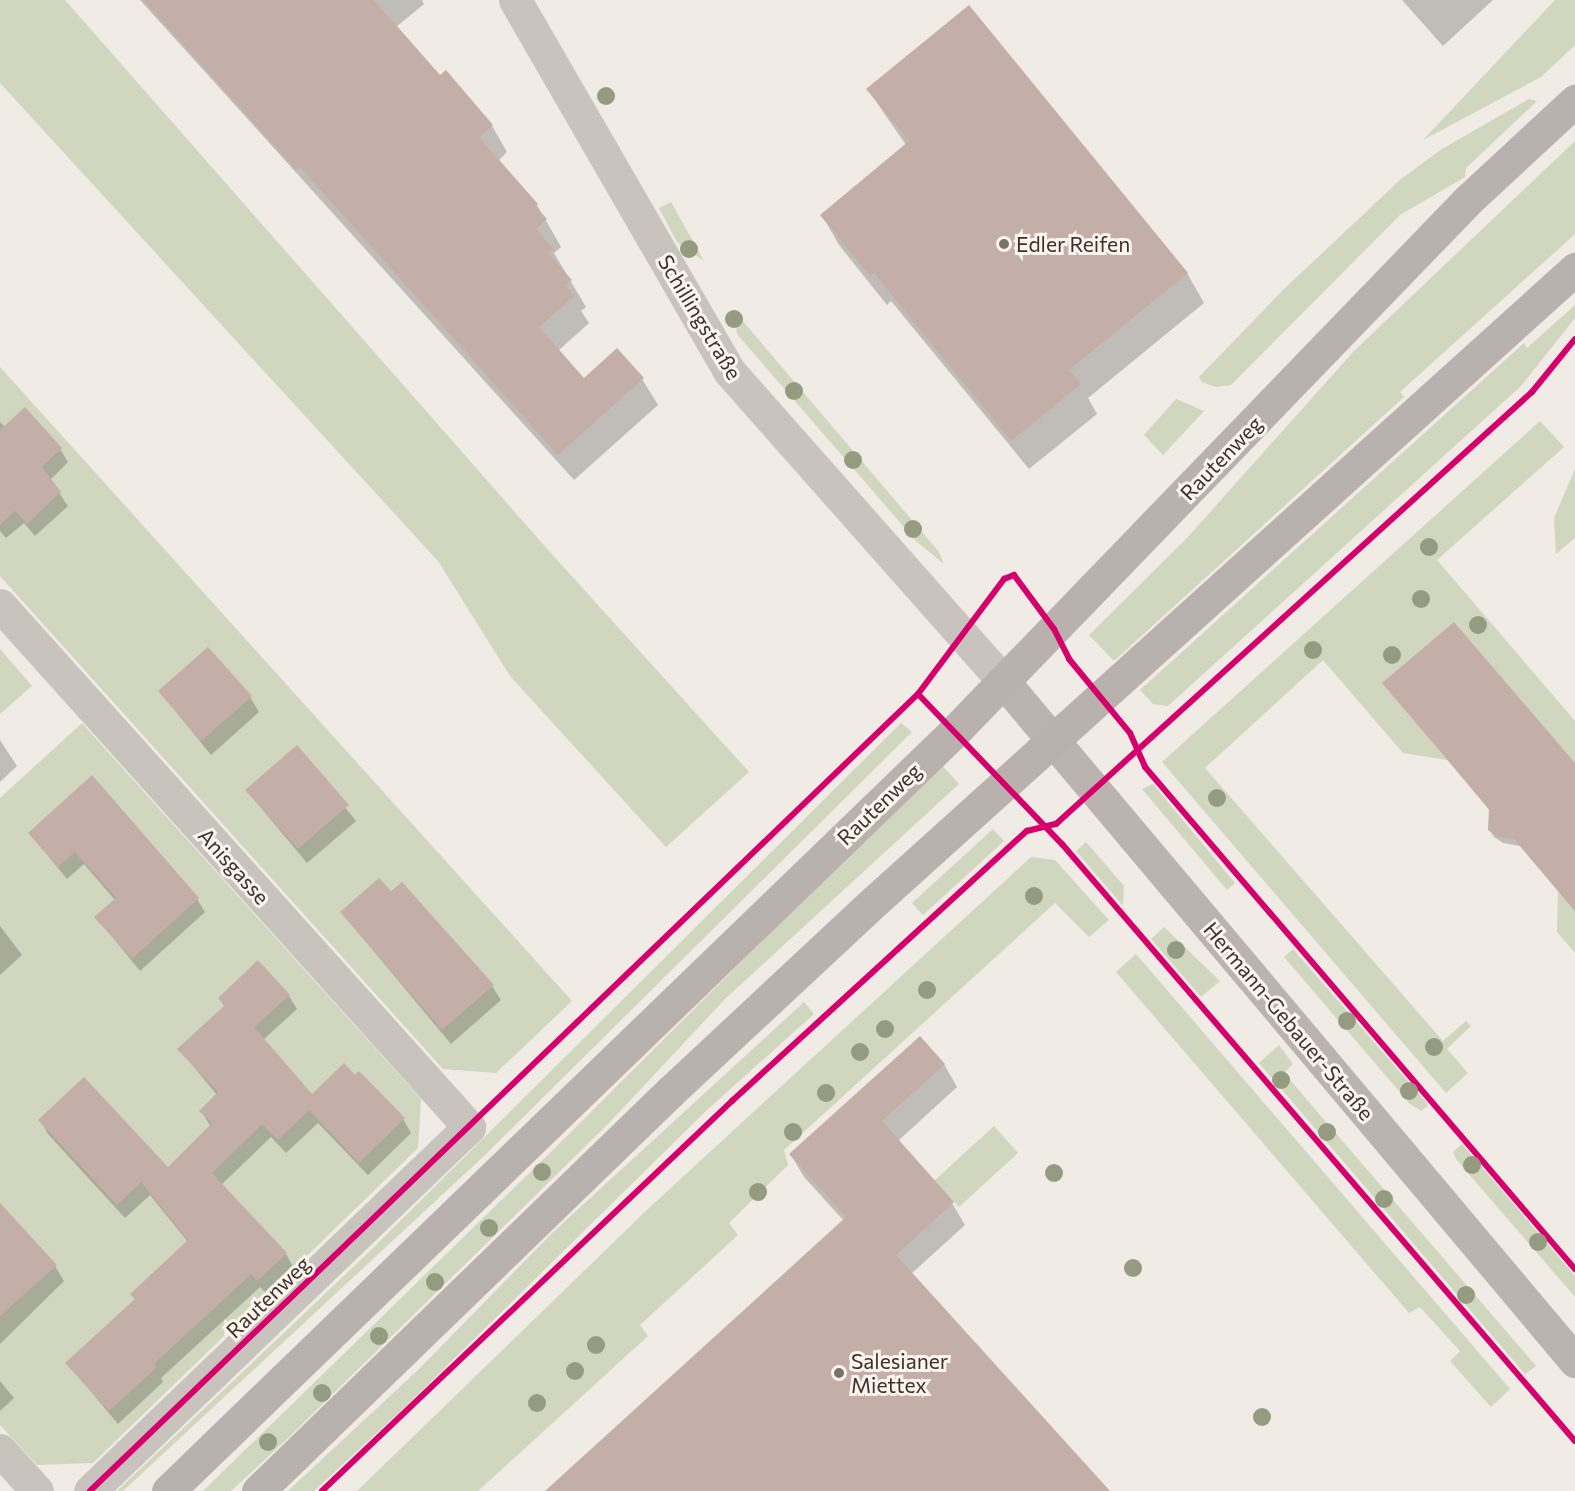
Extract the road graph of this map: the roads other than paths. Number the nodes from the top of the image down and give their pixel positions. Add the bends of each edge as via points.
1 (515, 0) edge
2 (1575, 101) edge
3 (1575, 269) edge
4 (0, 605) edge
5 (1004, 681) junction
6 (1052, 741) junction
7 (469, 1127) joint
8 (1575, 1361) edge
9 (0, 1450) edge
10 (37, 1491) edge
11 (90, 1491) edge
12 (168, 1491) edge
13 (258, 1491) edge

1 - 5 street, Schillingstraße via 729,371
2 - 5 main road, Rautenweg via 1468,200
3 - 6 main road
4 - 7 street, Anisgasse
5 - 6 street, Hermann-Gebauer-Straße
5 - 12 main road, Rautenweg
6 - 8 street, Hermann-Gebauer-Straße
6 - 13 main road via 678,1084
7 - 11 street, Rautenweg
9 - 10 street

